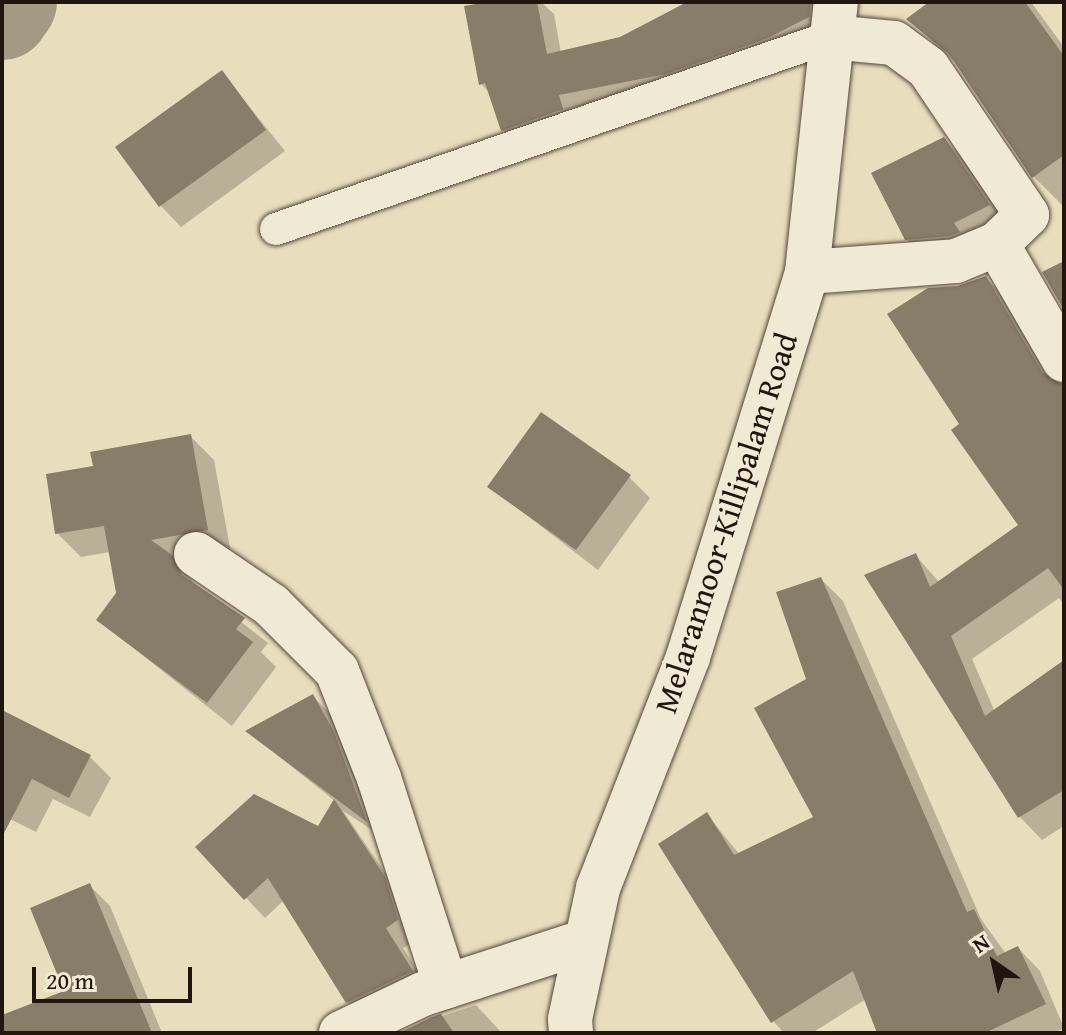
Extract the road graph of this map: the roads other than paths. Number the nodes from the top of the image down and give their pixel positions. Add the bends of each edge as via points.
1 (833, 20) edge
2 (276, 229) dead end
3 (997, 244) junction
4 (807, 272) junction
5 (1064, 360) edge
6 (196, 554) dead end
7 (586, 941) junction
8 (446, 987) junction
9 (341, 1033) edge
10 (571, 1033) edge

1 - 2 lane
1 - 3 street via 894,43 928,68 1027,215
1 - 4 street, Melarannoor-Killipalam Road
3 - 4 street via 956,261
3 - 5 street
4 - 7 street, Melarannoor-Killipalam Road via 688,657 598,888
6 - 8 street via 271,605 337,671 379,778
7 - 8 street
7 - 10 street, Melarannoor-Killipalam Road
8 - 9 street

